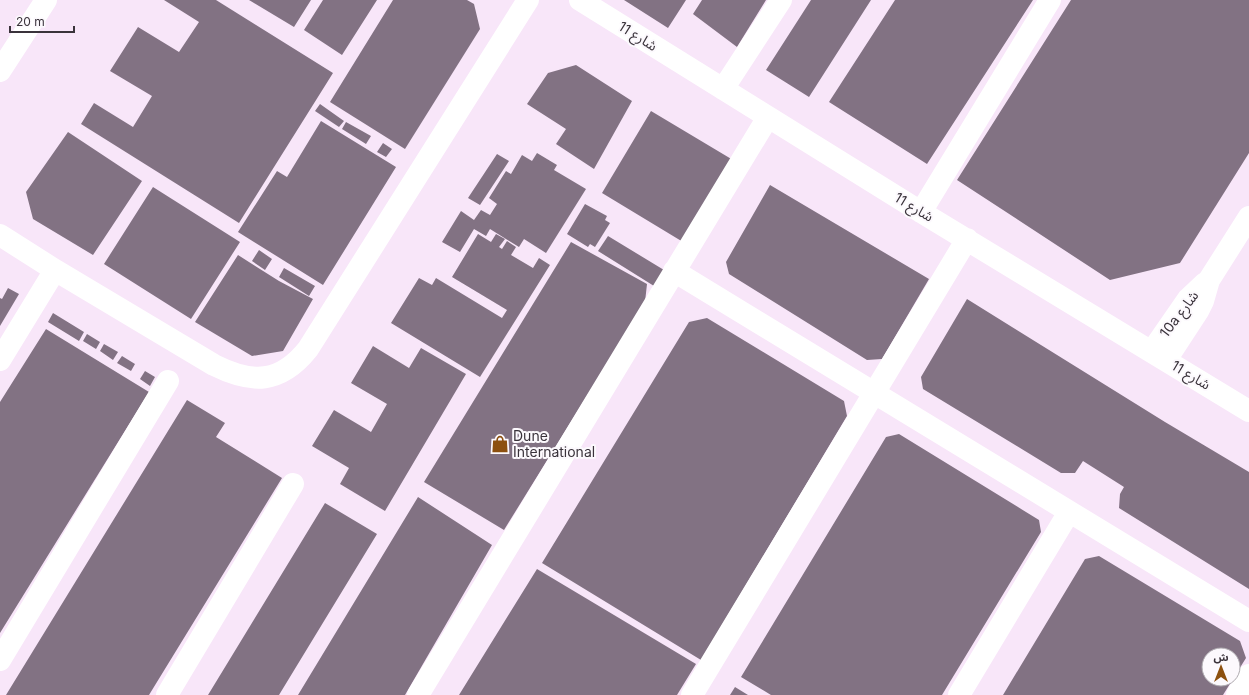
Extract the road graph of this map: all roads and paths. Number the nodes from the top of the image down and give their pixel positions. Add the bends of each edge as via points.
1 (46, 0) edge
2 (528, 0) edge
3 (781, 0) edge
4 (1050, 0) edge
5 (587, 2) edge
6 (0, 71) edge
7 (723, 89) junction
8 (768, 117) junction
9 (921, 212) junction
10 (1249, 217) edge
11 (0, 235) edge
12 (967, 239) junction
13 (55, 270) junction
14 (674, 271) junction
15 (1159, 356) junction
16 (0, 360) edge
17 (168, 381) dead end
18 (874, 393) junction
19 (1249, 411) edge
20 (294, 484) dead end
21 (1069, 512) junction
22 (1249, 622) edge
23 (0, 660) edge
24 (1249, 675) edge
25 (167, 695) edge
26 (418, 695) edge
27 (692, 695) edge
28 (959, 695) edge
29 (1237, 695) edge

1 - 6 street
2 - 13 street via 308,349 299,361 287,370 259,378 230,373
3 - 7 street
4 - 9 street
5 - 7 street, شارع 11
7 - 8 street, شارع 11
8 - 9 street, شارع 11
8 - 14 street
9 - 12 street, شارع 11
10 - 15 street, 10a شارع via 1209,280 1188,299
11 - 13 street
12 - 15 street, شارع 11
12 - 18 street
13 - 16 street
14 - 18 street
14 - 26 street
15 - 19 street, شارع 11
17 - 23 street
18 - 21 street
18 - 27 street
20 - 25 street
21 - 22 street
21 - 28 street
24 - 29 street

